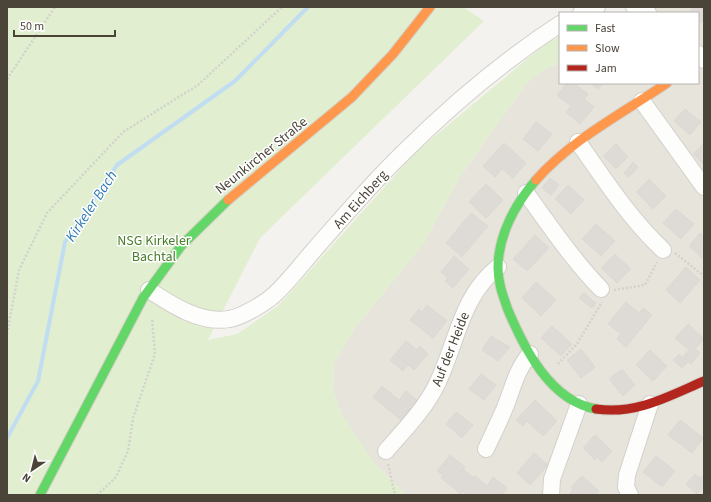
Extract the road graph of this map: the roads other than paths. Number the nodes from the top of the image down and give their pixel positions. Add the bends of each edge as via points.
1 (430, 7) edge
2 (597, 7) edge
3 (634, 7) edge
4 (583, 12) edge
5 (646, 12) edge
6 (559, 25) edge
7 (666, 84) edge
8 (642, 101) junction
9 (578, 142) junction
10 (704, 187) edge
11 (526, 193) junction
12 (663, 250) road end
13 (498, 267) junction
14 (601, 289) road end
15 (149, 290) junction
16 (530, 354) junction
17 (704, 381) edge
18 (579, 404) junction
19 (650, 404) junction
20 (486, 449) dead end
21 (386, 451) road end
22 (40, 495) edge
23 (551, 495) edge
24 (630, 495) edge

1 - 15 main road, Neunkircher Straße via 401,46 348,100 203,223 180,247
2 - 4 street
3 - 5 street
6 - 15 street, Am Eichberg via 480,82 407,148 368,188 289,279 263,302 231,319 209,320 184,311
7 - 8 main road
8 - 9 main road
8 - 10 street
9 - 11 main road via 554,161
9 - 12 street via 641,230
11 - 13 main road via 507,227
11 - 14 street via 560,240
13 - 16 main road via 500,289
13 - 21 street, Auf der Heide via 487,276 462,316 442,371 424,405
15 - 22 main road, Neunkircher Straße via 122,335
16 - 18 main road via 546,377 562,393
16 - 20 street via 516,375
17 - 19 main road
18 - 19 main road via 611,411
18 - 23 street via 552,479
19 - 24 street via 628,475 626,487

